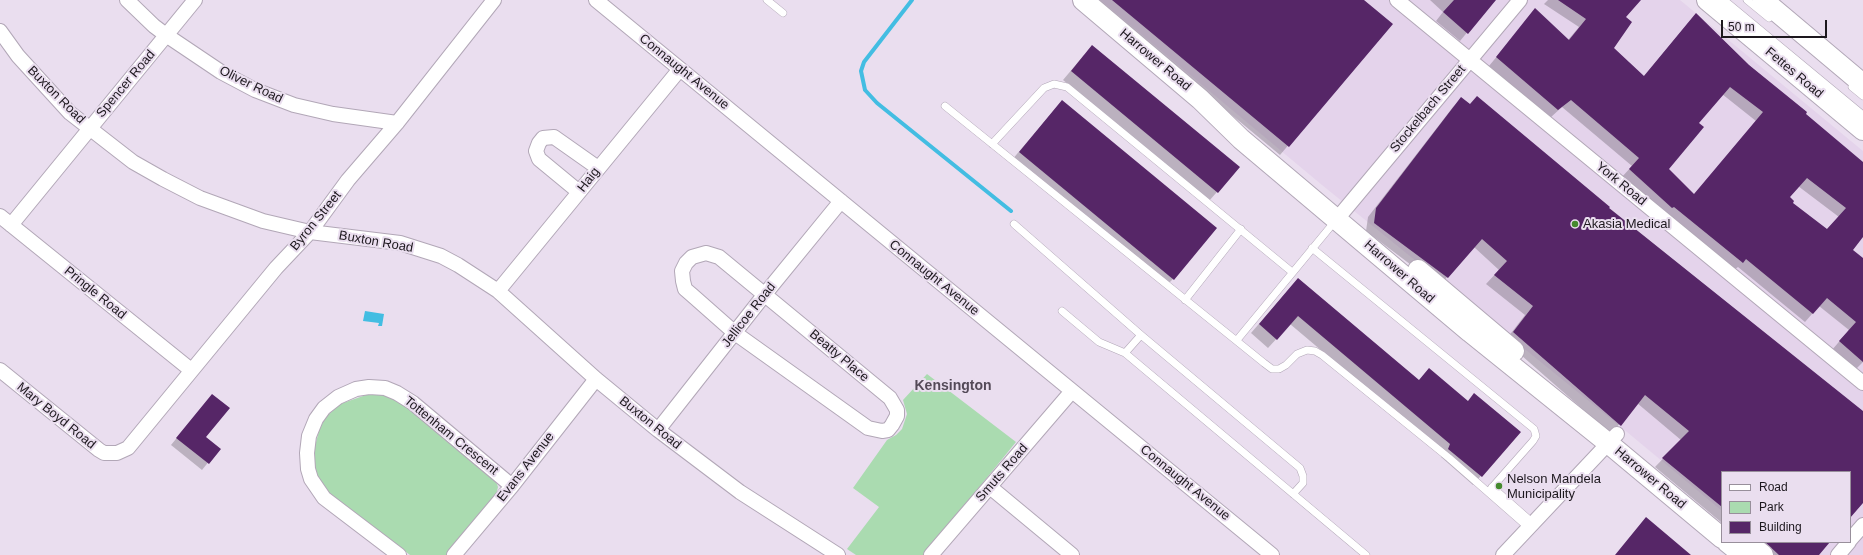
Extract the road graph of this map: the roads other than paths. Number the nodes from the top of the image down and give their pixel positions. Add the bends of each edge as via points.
1 (127, 0) edge
2 (196, 0) edge
3 (494, 0) edge
4 (596, 0) edge
5 (767, 0) edge
6 (1083, 0) edge
7 (1097, 0) edge
8 (1397, 0) edge
9 (1520, 0) edge
10 (1707, 0) edge
11 (1724, 0) edge
12 (1747, 0) edge
13 (1762, 0) edge
14 (783, 13) dead end
15 (1776, 24) dead end
16 (0, 31) edge
17 (166, 35) junction
18 (1469, 60) junction
19 (680, 69) junction
20 (1854, 83) edge
21 (1863, 96) edge
22 (946, 106) dead end
23 (1863, 115) edge
24 (396, 123) junction
25 (89, 129) junction
26 (1863, 130) edge
27 (992, 144) junction
28 (598, 168) junction
29 (579, 192) junction
30 (841, 201) junction
31 (1341, 214) junction
32 (0, 216) edge
33 (1014, 224) dead end
34 (11, 225) junction
35 (1241, 229) junction
36 (310, 232) junction
37 (1312, 248) junction
38 (1292, 272) junction
39 (498, 291) junction
40 (765, 294) junction
41 (1185, 300) junction
42 (1062, 311) dead end
43 (735, 333) junction
44 (1141, 335) junction
45 (1237, 340) junction
46 (1125, 353) junction
47 (0, 370) edge
48 (191, 370) junction
49 (596, 379) junction
50 (1863, 383) edge
51 (1072, 391) junction
52 (658, 430) junction
53 (1613, 438) junction
54 (136, 440) joint
55 (512, 486) junction
56 (990, 486) junction
57 (1490, 489) junction
58 (1293, 494) junction
59 (1721, 520) edge
60 (1863, 525) edge
61 (1531, 526) junction
62 (1721, 537) edge
63 (1851, 539) edge
64 (1728, 543) edge
65 (1748, 543) edge
66 (1847, 543) edge
67 (399, 555) edge
68 (454, 555) edge
69 (838, 555) edge
70 (931, 555) edge
71 (1072, 555) edge
72 (1272, 555) edge
73 (1366, 555) edge
74 (1503, 555) edge
75 (1743, 555) edge
76 (1763, 555) edge
77 (1838, 555) edge

1 - 17 street, Oliver Road
2 - 17 street, Spencer Road
3 - 24 street, Byron Street
4 - 19 street, Connaught Avenue
5 - 14 lane
6 - 31 main road, Harrower Road via 1200,99 1241,139
7 - 31 main road, Harrower Road
8 - 18 street, York Road
9 - 18 street, Stockelbach Street
10 - 26 main road, Fettes Road
11 - 23 lane
12 - 15 lane
13 - 20 main road
16 - 25 street, Buxton Road via 46,88
17 - 24 street, Oliver Road via 221,72 287,102 333,114
17 - 25 street, Spencer Road
18 - 31 street, Stockelbach Street
18 - 50 street, York Road
19 - 28 street, Haig
19 - 30 street, Connaught Avenue
20 - 21 lane
22 - 27 lane
24 - 36 street, Byron Street via 348,180
25 - 34 street, Spencer Road
25 - 36 street, Buxton Road via 133,162 200,198 263,221
27 - 35 lane via 1044,88 1054,84 1068,87
27 - 41 lane
28 - 29 street, Haig
28 - 29 street via 558,139 547,137 538,143 536,151 539,159
29 - 39 street, Haig
30 - 40 street, Jellicoe Road
30 - 51 street, Connaught Avenue
31 - 37 lane
31 - 53 main road, Harrower Road via 1470,332
32 - 34 street, Pringle Road
33 - 44 lane
34 - 48 street, Pringle Road
35 - 38 lane
35 - 41 lane
36 - 39 street, Buxton Road via 407,245 458,264
36 - 48 street, Byron Street via 276,268
37 - 38 lane
37 - 57 lane via 1534,429 1536,436 1533,441
38 - 45 lane
39 - 49 street, Buxton Road
40 - 43 street, Jellicoe Road
40 - 43 street, Beatty Place via 713,254 692,256 686,263 682,276 685,289
40 - 43 street, Beatty Place via 890,398 897,410 892,425 888,430 882,431 868,428
41 - 45 lane
42 - 46 lane via 1100,342
43 - 52 street, Jellicoe Road
44 - 46 lane
44 - 58 lane via 1300,468 1303,483
45 - 57 lane via 1272,369 1286,365 1297,354 1315,350
46 - 58 lane
47 - 54 street, Mary Boyd Road via 104,453 117,453 128,448
48 - 54 street, Byron Street
49 - 52 street, Buxton Road
49 - 55 street, Evans Avenue
51 - 56 street, Smuts Road
51 - 72 street, Connaught Avenue
52 - 69 street, Buxton Road via 740,492
53 - 59 main road, Harrower Road
53 - 61 street
53 - 62 main road, Harrower Road
55 - 67 street, Tottenham Crescent via 398,393 385,388 369,387 356,389 338,397 324,408 316,419 310,436 307,453 311,479 324,498
55 - 68 street, Evans Avenue
56 - 70 street, Smuts Road
56 - 71 street
57 - 61 lane
58 - 73 lane
60 - 63 street
61 - 74 street
64 - 75 main road
65 - 76 main road
66 - 77 street

